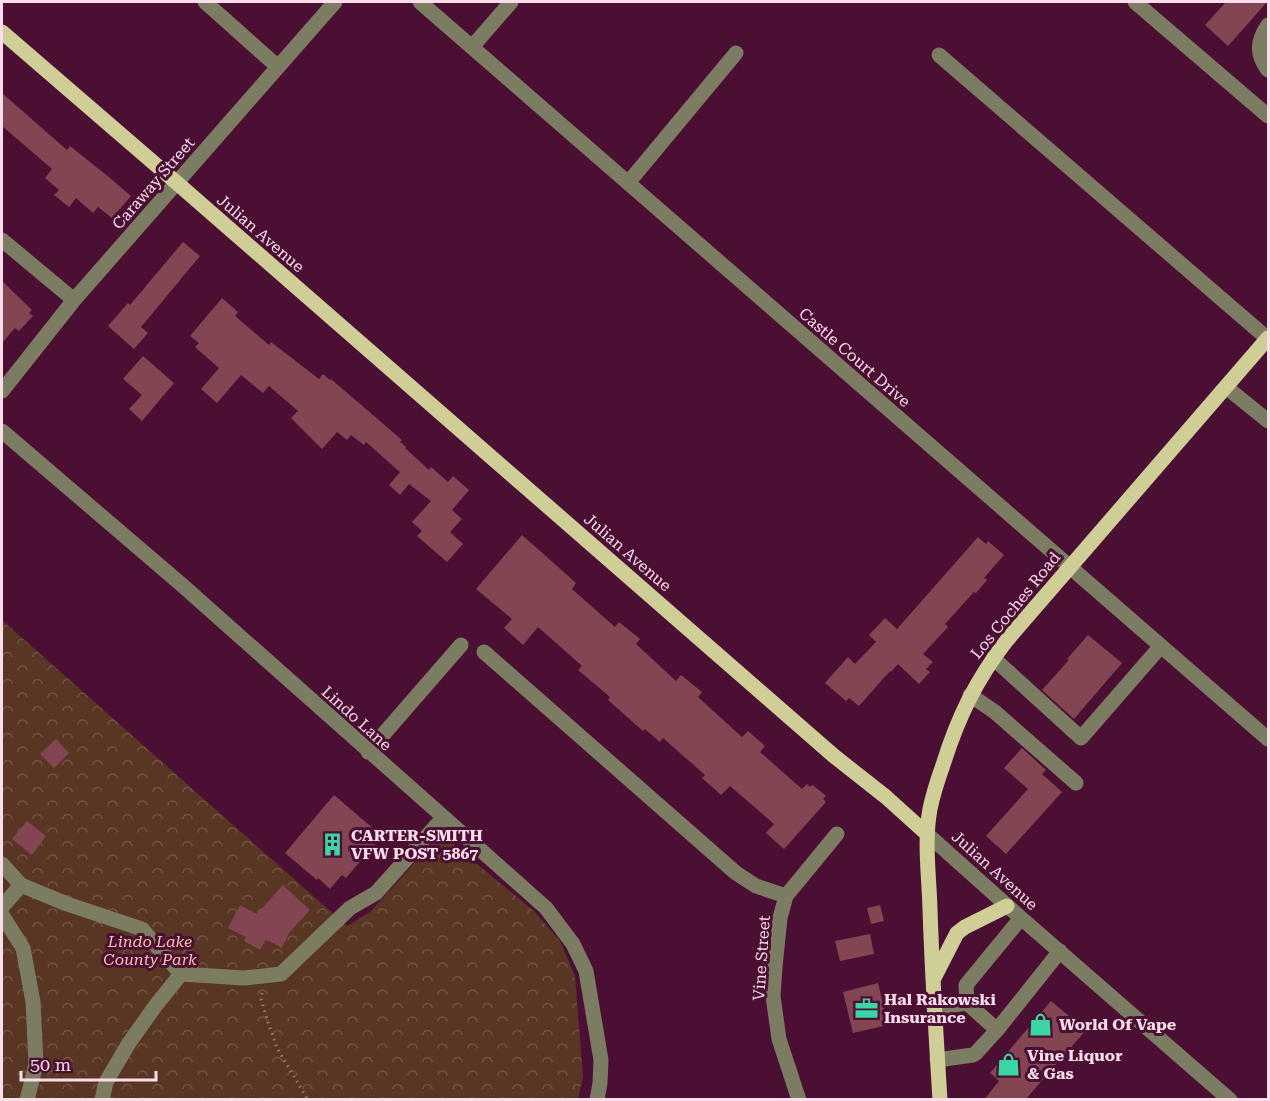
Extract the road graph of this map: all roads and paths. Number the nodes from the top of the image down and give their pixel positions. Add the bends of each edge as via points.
1 (205, 2) edge
2 (335, 2) edge
3 (420, 2) edge
4 (511, 2) edge
5 (1135, 2) edge
6 (1269, 25) edge
7 (2, 32) edge
8 (472, 47) junction
9 (736, 53) dead end
10 (939, 55) dead end
11 (278, 67) junction
12 (1269, 70) edge
13 (1269, 116) edge
14 (177, 183) junction
15 (628, 183) junction
16 (2, 240) edge
17 (74, 300) junction
18 (1268, 338) edge
19 (1226, 387) junction
20 (2, 391) edge
21 (1269, 421) edge
22 (2, 431) edge
23 (1069, 567) junction
24 (461, 645) dead end
25 (1161, 646) junction
26 (484, 652) dead end
27 (993, 658) junction
28 (970, 695) junction
29 (1269, 739) edge
30 (368, 752) junction
31 (1076, 783) dead end
32 (443, 818) junction
33 (837, 834) dead end
34 (927, 834) junction
35 (2, 864) edge
36 (21, 885) junction
37 (786, 896) junction
38 (1007, 906) junction
39 (2, 907) edge
40 (2, 915) edge
41 (1021, 918) junction
42 (1060, 951) junction
43 (181, 974) junction
44 (262, 976) junction
45 (933, 980) junction
46 (967, 1004) junction
47 (934, 1008) junction
48 (997, 1030) junction
49 (937, 1060) junction
50 (27, 1100) edge
51 (102, 1100) edge
52 (308, 1100) edge
53 (597, 1100) edge
54 (799, 1100) edge
55 (940, 1100) edge
56 (1230, 1100) edge

1 - 11 street
2 - 11 street, Caraway Street
3 - 8 street, Castle Court Drive
4 - 8 street
5 - 13 street
6 - 12 street via 1259,50
7 - 14 main road, Julian Avenue
8 - 15 street, Castle Court Drive
9 - 15 street
10 - 18 street
11 - 14 street, Caraway Street
14 - 17 street, Caraway Street
14 - 34 main road, Julian Avenue
15 - 23 street, Castle Court Drive
16 - 17 street
17 - 20 street, Caraway Street
18 - 19 main road, Los Coches Road
19 - 21 street
19 - 23 main road, Los Coches Road
22 - 30 street, Lindo Lane
23 - 25 street, Castle Court Drive
23 - 27 main road, Los Coches Road
24 - 30 street
25 - 27 street via 1081,738
25 - 29 street, Castle Court Drive
26 - 37 street via 736,873 756,886
27 - 28 main road, Los Coches Road
28 - 31 street
28 - 34 main road, Los Coches Road via 938,778
30 - 32 street, Lindo Lane
32 - 44 street via 376,893 350,909 281,974
32 - 53 street, Lindo Lane via 546,908 573,944 586,971 601,1060
33 - 37 street, Vine Street
34 - 38 street, Julian Avenue
34 - 45 main road, Los Coches Road
35 - 36 street
36 - 39 street
36 - 43 street via 142,929
37 - 54 street, Vine Street via 773,996 779,1039
38 - 41 street, Julian Avenue
38 - 45 main road via 957,933
40 - 50 street via 23,948 33,1002 36,1064
41 - 42 street, Julian Avenue
41 - 46 street via 966,985
42 - 48 street
42 - 56 street, Julian Avenue
43 - 44 street
43 - 51 street via 129,1043 106,1082
44 - 52 path via 261,999 277,1048
45 - 47 main road, Los Coches Road
46 - 47 street
46 - 48 street
47 - 49 main road, Los Coches Road
48 - 49 street via 973,1055
49 - 55 main road, Los Coches Road

